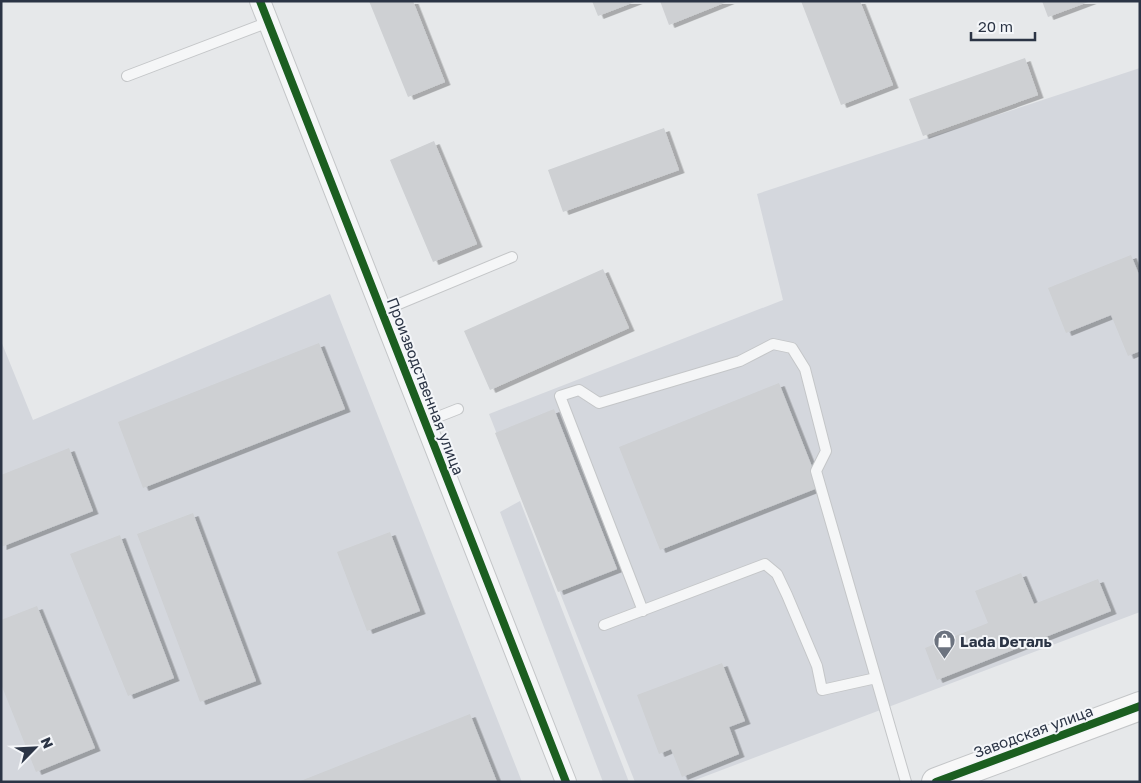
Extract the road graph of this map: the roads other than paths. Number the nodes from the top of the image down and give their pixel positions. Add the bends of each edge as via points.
1 (260, 1) edge
2 (268, 22) junction
3 (127, 76) dead end
4 (512, 257) dead end
5 (382, 311) junction
6 (458, 409) dead end
7 (425, 422) junction
8 (643, 610) junction
9 (604, 625) dead end
10 (876, 678) junction
11 (1140, 706) edge
12 (566, 782) edge
13 (906, 782) edge
14 (936, 782) edge

1 - 2 street, Производственная улица
2 - 3 lane
2 - 5 street, Производственная улица
4 - 5 lane
5 - 7 street, Производственная улица
6 - 7 lane
7 - 12 street, Производственная улица
8 - 9 lane
8 - 10 lane via 764,564 777,574 787,594 816,666 822,690
8 - 10 lane via 560,396 579,390 599,403 740,361 773,344 792,348 804,370 816,411 826,451 816,471
10 - 13 lane
11 - 14 street, Заводская улица

